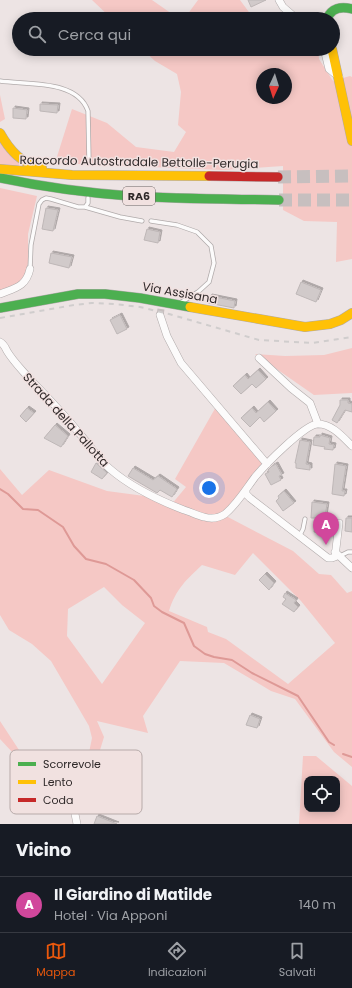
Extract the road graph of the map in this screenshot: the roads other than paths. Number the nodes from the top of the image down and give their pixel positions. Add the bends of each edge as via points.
1 (278, 0) edge
2 (352, 9) edge
3 (289, 12) edge
4 (331, 12) edge
5 (326, 56) edge
6 (334, 56) edge
7 (339, 78) junction
8 (0, 80) edge
9 (0, 133) edge
10 (352, 141) edge
11 (88, 161) dead end
12 (0, 169) edge
13 (169, 175) junction
14 (278, 177) tunnel mouth
15 (0, 178) edge
16 (0, 184) edge
17 (87, 195) junction
18 (279, 200) tunnel mouth
19 (85, 207) junction
20 (142, 221) dead end
21 (151, 221) dead end
22 (30, 270) joint
23 (0, 294) edge
24 (178, 304) junction
25 (0, 308) edge
26 (161, 309) junction
27 (352, 313) edge
28 (0, 342) edge
29 (260, 358) dead end
30 (318, 424) junction
31 (352, 446) edge
32 (267, 464) junction
33 (246, 490) junction
34 (305, 519) dead end
35 (339, 523) dead end
36 (300, 535) junction
37 (352, 552) edge
38 (338, 554) junction
39 (352, 568) edge
40 (75, 814) dead end
41 (77, 824) edge

1 - 3 street
2 - 4 main road via 336,8
5 - 7 street via 329,69
6 - 7 main road
7 - 10 main road
8 - 11 lane via 55,86 78,97 88,111
9 - 13 main road via 12,152 38,168 146,171
12 - 13 main road, Raccordo Autostradale Bettolle-Perugia / RA6 via 72,175
13 - 14 main road, Raccordo Autostradale Bettolle-Perugia / RA6
15 - 17 main road, RA6
16 - 17 main road
17 - 18 main road, RA6
17 - 19 lane via 88,203
19 - 20 lane
19 - 22 lane via 51,199 42,200 39,204
21 - 24 lane via 177,225 197,232 211,246 214,263 209,282
22 - 23 street via 25,282
24 - 26 main road, Via Assisana
24 - 27 main road, Via Assisana via 305,327 335,324
25 - 26 main road, Via Assisana via 78,294 105,294 140,298
26 - 32 street via 167,336 181,363
28 - 33 street, Strada della Pallotta via 96,455 110,469 152,497 205,518 215,518 224,515
29 - 30 street via 310,403
30 - 31 street via 336,431
30 - 32 street, Strada della Pallotta via 300,433
32 - 33 street, Strada della Pallotta
33 - 36 street via 250,498
34 - 36 lane
35 - 38 street
36 - 38 street via 328,558
37 - 38 lane
38 - 39 street
40 - 41 street

